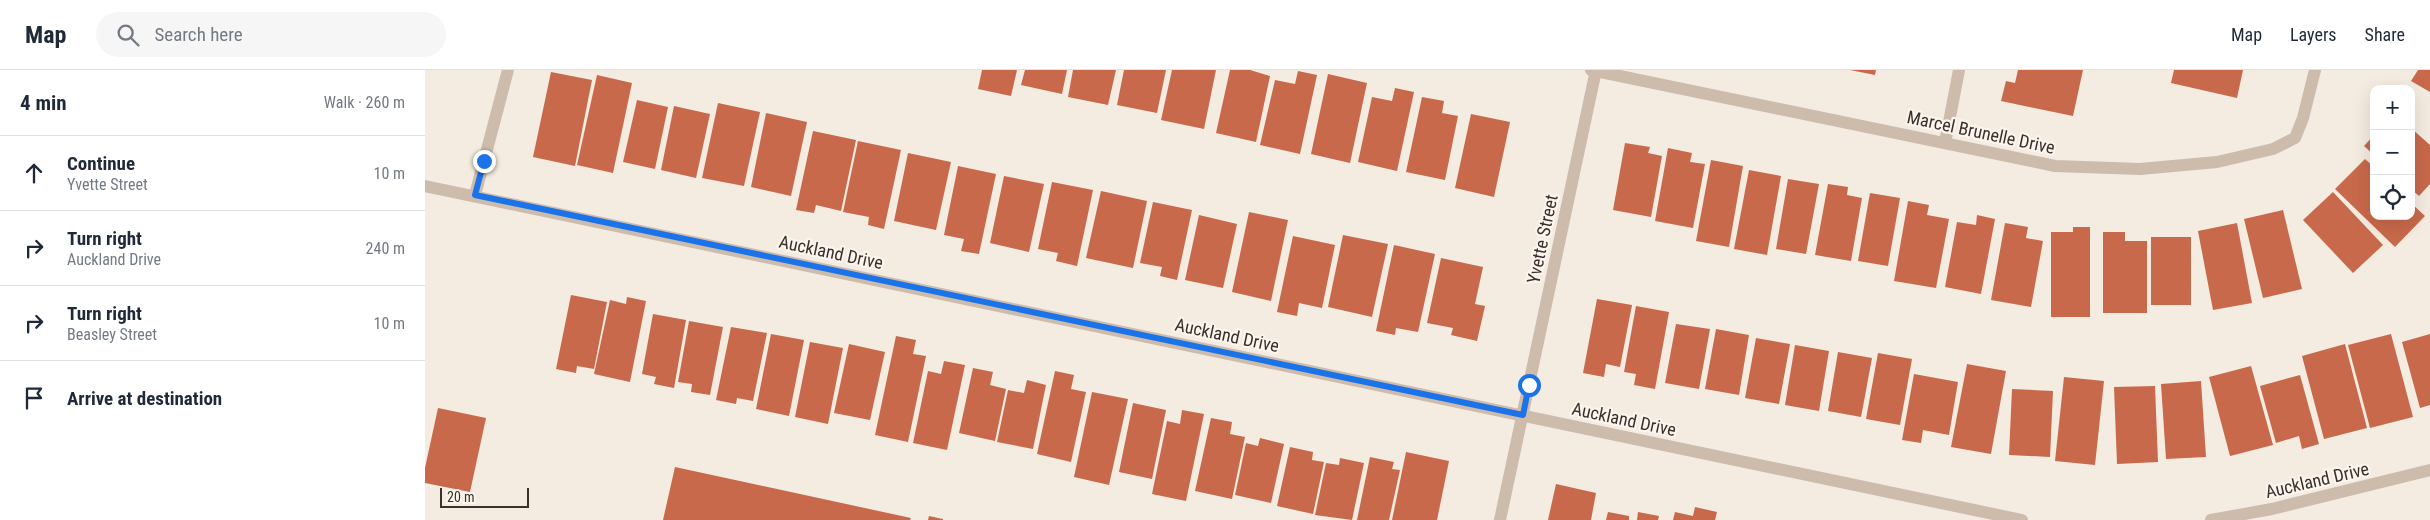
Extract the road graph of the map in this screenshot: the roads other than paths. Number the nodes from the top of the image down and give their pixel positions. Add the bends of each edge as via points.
1 (508, 70) edge
2 (1594, 70) edge
3 (1959, 70) edge
4 (2315, 70) edge
5 (1945, 143) junction
6 (425, 186) edge
7 (475, 195) junction
8 (1523, 415) junction
9 (2430, 470) edge
10 (1500, 520) edge
11 (2022, 520) edge
12 (2211, 520) edge

1 - 7 street
2 - 5 street, Marcel Brunelle Drive
2 - 8 street, Yvette Street
3 - 5 street
4 - 5 street, Marcel Brunelle Drive via 2295,138 2273,149 2217,162 2140,169 2055,166
6 - 7 street, Auckland Drive
7 - 8 street, Auckland Drive
8 - 10 street, Yvette Street
8 - 11 street, Auckland Drive
9 - 12 street, Auckland Drive via 2272,509

